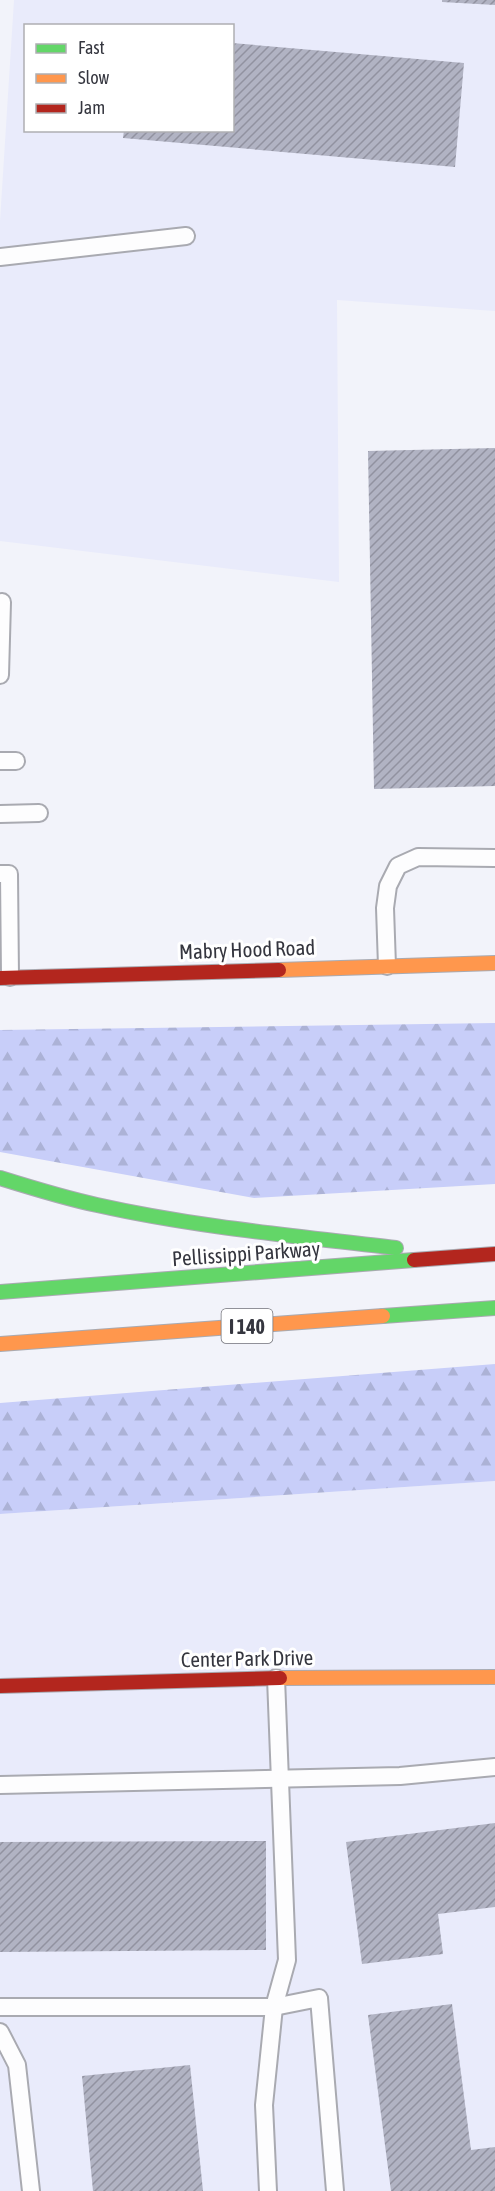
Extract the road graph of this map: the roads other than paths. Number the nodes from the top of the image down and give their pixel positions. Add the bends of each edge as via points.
1 (186, 236) dead end
2 (0, 257) edge
3 (2, 602) dead end
4 (0, 675) edge
5 (39, 813) dead end
6 (0, 814) edge
7 (495, 858) edge
8 (0, 874) edge
9 (495, 963) edge
10 (387, 966) junction
11 (5, 978) edge
12 (0, 1179) edge
13 (495, 1254) edge
14 (460, 1256) junction
15 (0, 1293) edge
16 (495, 1308) edge
17 (0, 1344) edge
18 (495, 1677) edge
19 (276, 1678) junction
20 (0, 1686) edge
21 (495, 1767) edge
22 (280, 1780) junction
23 (0, 1785) edge
24 (0, 2007) edge
25 (274, 2007) junction
26 (0, 2032) edge
27 (31, 2191) edge
28 (268, 2191) edge
29 (335, 2191) edge

1 - 2 lane
3 - 4 lane
5 - 6 lane
7 - 10 lane via 418,857 398,866 388,886
8 - 11 lane via 9,874
9 - 10 main road, Mabry Hood Road
10 - 11 main road, Mabry Hood Road
12 - 14 main road via 108,1208 190,1223
13 - 14 main road, Pellissippi Parkway
14 - 15 main road, Pellissippi Parkway
16 - 17 main road, I 140
18 - 19 main road, Center Park Drive
19 - 20 main road, Center Park Drive
19 - 22 lane
21 - 22 lane via 400,1776
22 - 23 lane
22 - 25 lane via 287,1960
24 - 25 lane
25 - 28 lane via 264,2105
25 - 29 lane via 319,1998
26 - 27 lane via 17,2065

